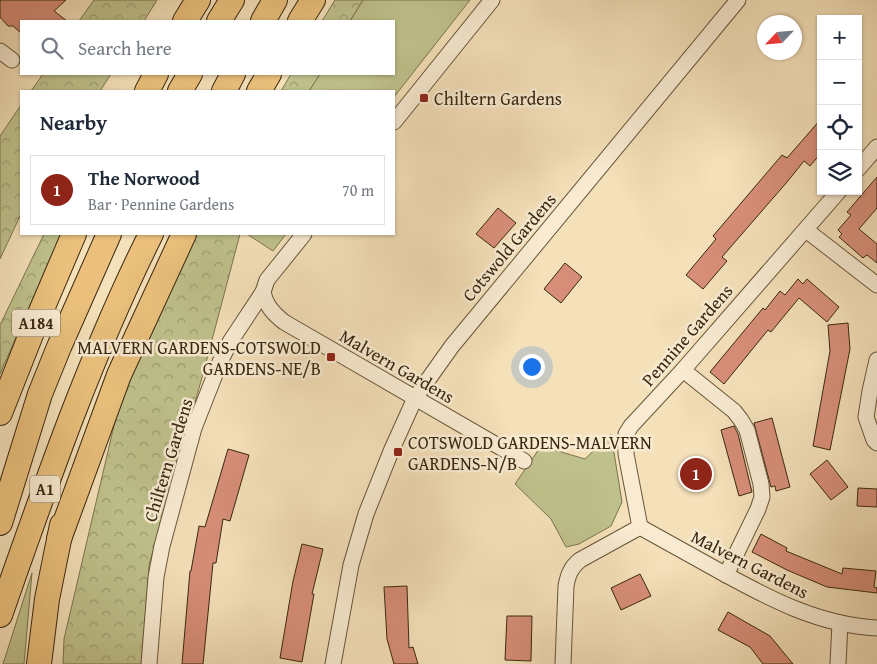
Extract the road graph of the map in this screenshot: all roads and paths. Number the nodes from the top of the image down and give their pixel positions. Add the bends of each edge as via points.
1 (198, 0) edge
2 (232, 0) edge
3 (275, 0) edge
4 (313, 0) edge
5 (492, 0) edge
6 (738, 0) edge
7 (186, 20) edge
8 (220, 20) edge
9 (264, 20) edge
10 (301, 20) edge
11 (155, 75) edge
12 (189, 75) edge
13 (232, 75) edge
14 (267, 75) edge
15 (148, 90) edge
16 (181, 90) edge
17 (225, 90) edge
18 (259, 90) edge
19 (395, 121) edge
20 (877, 148) edge
21 (862, 165) edge
22 (836, 195) edge
23 (806, 230) junction
24 (74, 235) edge
25 (109, 235) edge
26 (150, 235) edge
27 (184, 235) edge
28 (303, 235) edge
29 (877, 285) edge
30 (262, 292) junction
31 (877, 360) edge
32 (94, 364) junction
33 (683, 370) junction
34 (40, 394) junction
35 (416, 398) junction
36 (0, 412) edge
37 (877, 443) edge
38 (524, 461) dead end
39 (0, 478) edge
40 (0, 523) edge
41 (640, 528) junction
42 (59, 539) junction
43 (726, 575) junction
44 (0, 615) edge
45 (840, 623) junction
46 (877, 628) edge
47 (39, 664) edge
48 (149, 664) edge
49 (333, 664) edge
50 (563, 664) edge
51 (838, 664) edge

1 - 7 highway
2 - 8 highway
3 - 9 highway
4 - 10 highway
5 - 19 street
6 - 35 street, Cotswold Gardens via 452,346
11 - 15 highway
12 - 16 highway
13 - 17 highway
14 - 18 highway
20 - 21 street
22 - 23 street, Pennine Gardens
23 - 29 street
23 - 33 street, Pennine Gardens
24 - 36 highway, A184
25 - 34 highway, A1
26 - 32 highway, A1
27 - 42 highway via 119,375
28 - 30 street, Chiltern Gardens
30 - 35 street, Malvern Gardens via 268,306 284,322
30 - 48 street, Chiltern Gardens via 220,362 194,428 156,577
31 - 37 street via 866,418
32 - 42 highway
32 - 44 highway, A1 via 54,463
33 - 41 street, Pennine Gardens via 626,434 626,454
33 - 43 street via 741,420 761,484 762,497 758,509
34 - 39 highway, A1
34 - 40 highway, A1
35 - 38 street, Malvern Gardens
35 - 49 street, Cotswold Gardens via 366,514 351,565
41 - 43 street, Malvern Gardens
41 - 50 street via 573,566 566,586
42 - 47 highway via 47,598
43 - 45 street, Malvern Gardens via 797,611
45 - 46 street, Malvern Gardens
45 - 51 street

